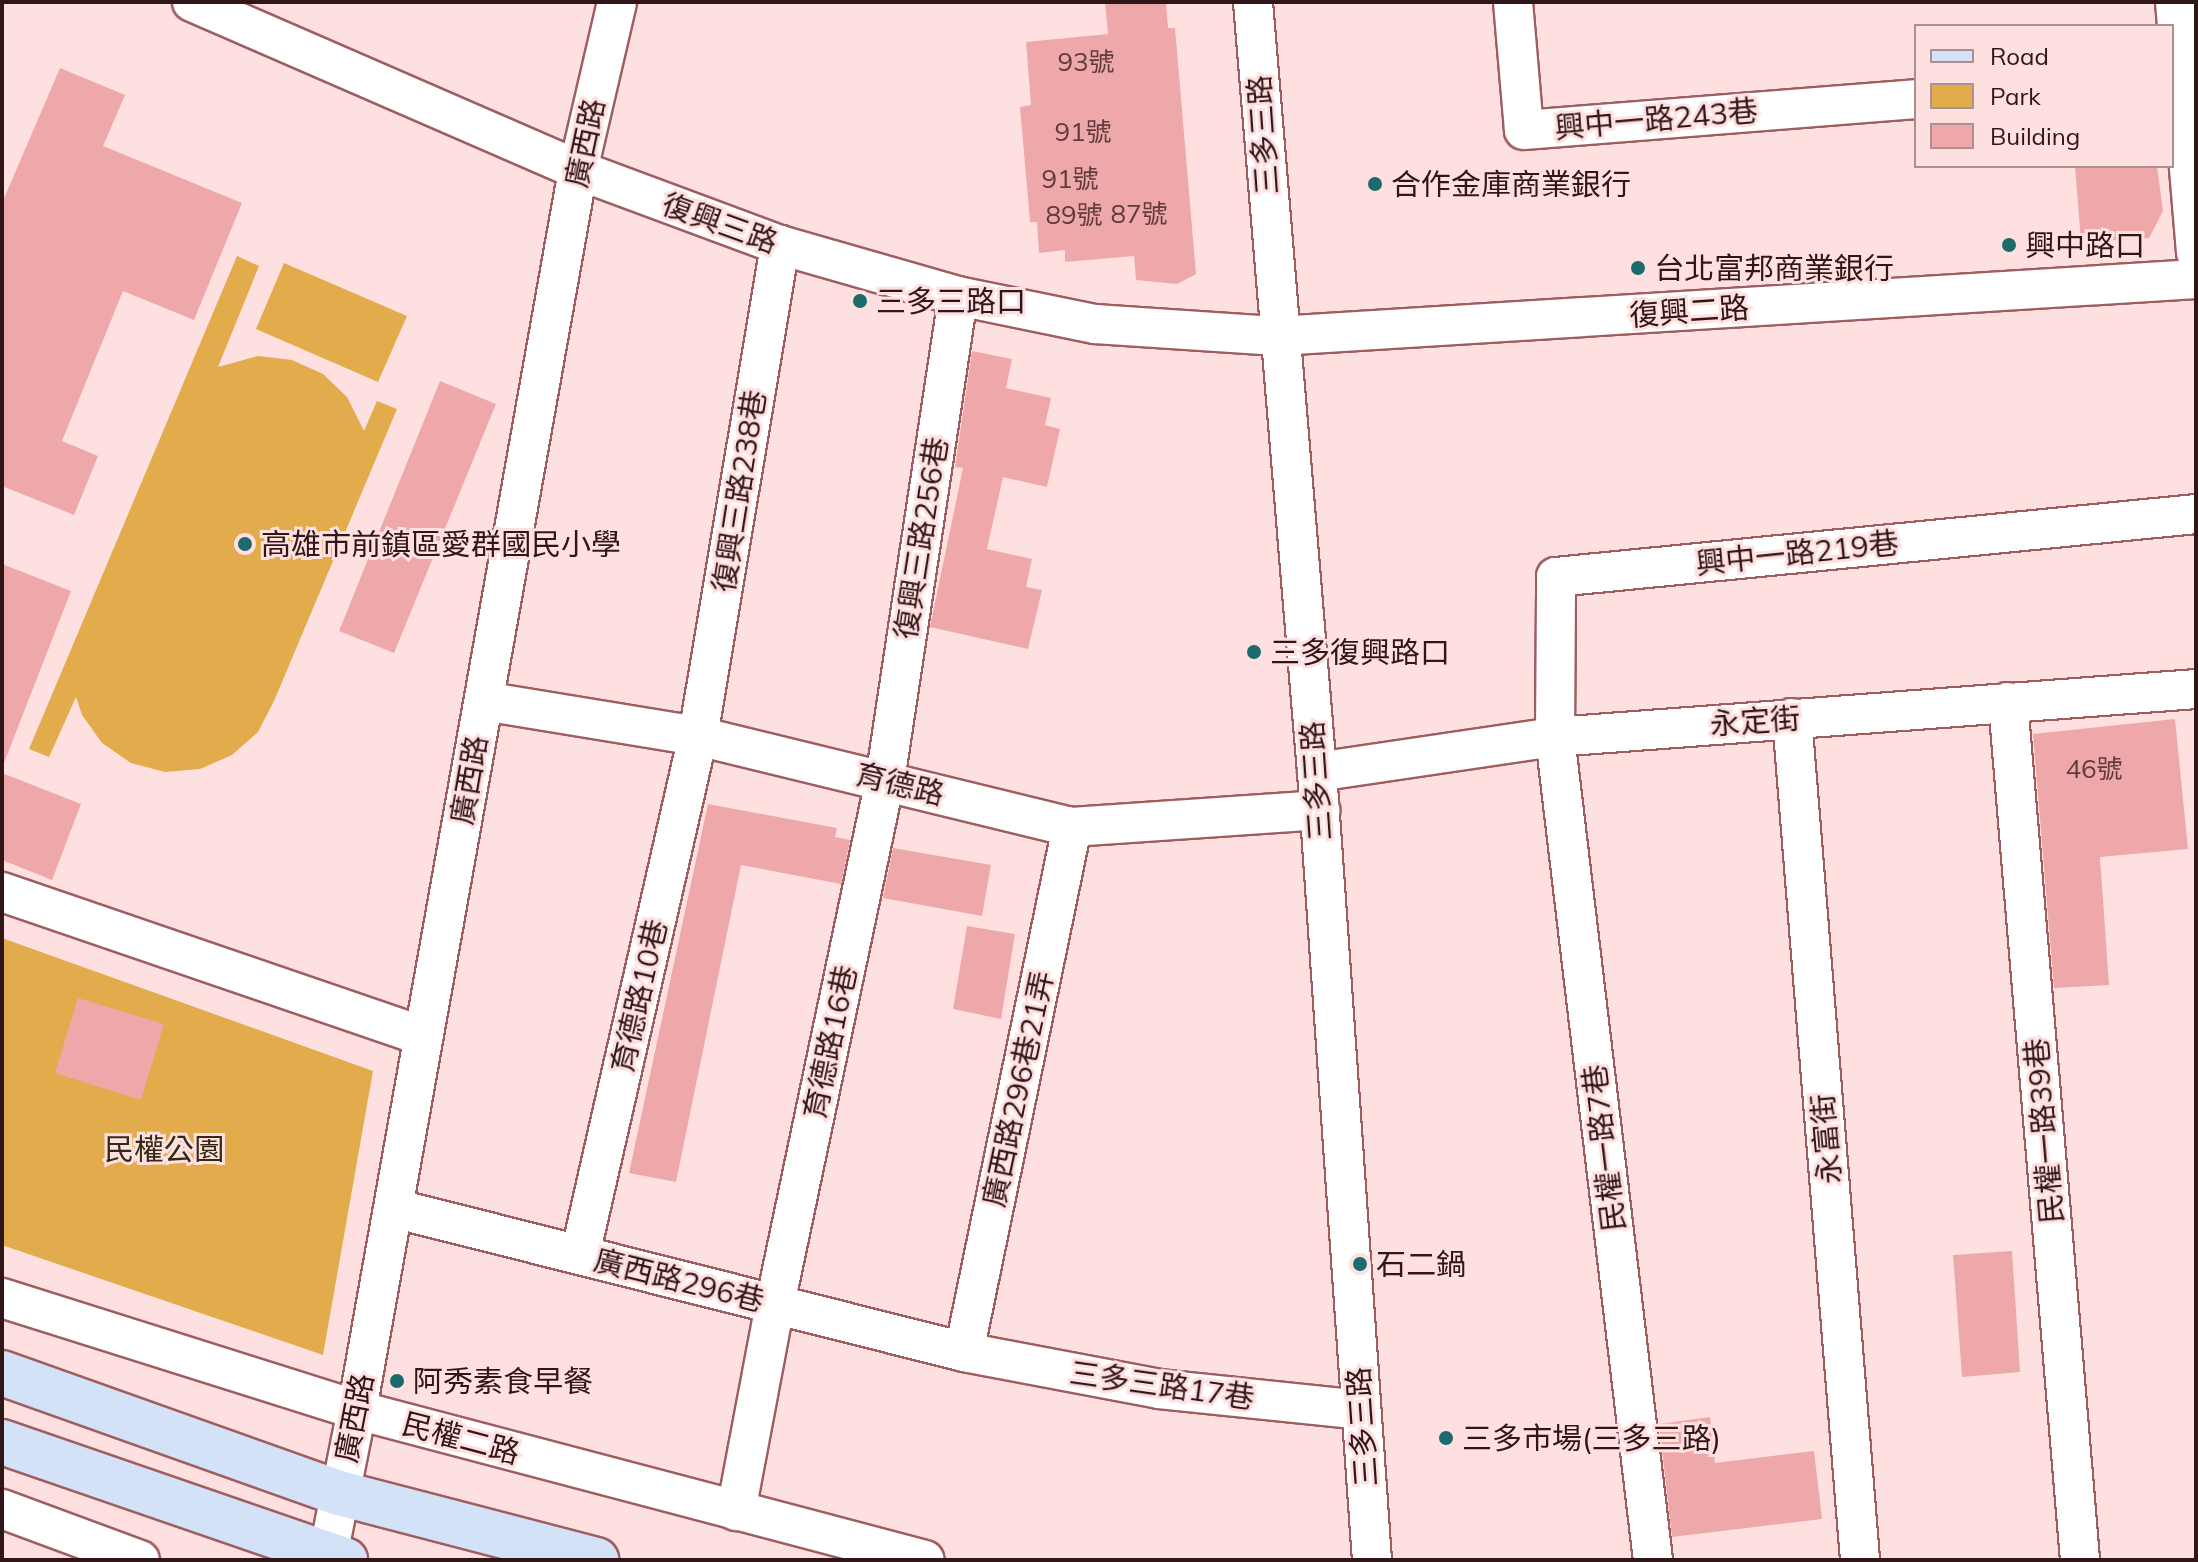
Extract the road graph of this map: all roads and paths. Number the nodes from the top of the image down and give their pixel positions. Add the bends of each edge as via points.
1 (617, 2) edge
2 (1253, 2) edge
3 (1513, 2) edge
4 (2175, 2) edge
5 (207, 5) edge
6 (2183, 78) edge
7 (1914, 99) edge
8 (578, 170) junction
9 (780, 245) junction
10 (2196, 253) edge
11 (2196, 279) edge
12 (958, 296) junction
13 (1278, 336) junction
14 (2196, 514) edge
15 (2196, 689) edge
16 (484, 701) junction
17 (2008, 702) junction
18 (1792, 718) junction
19 (698, 736) junction
20 (1555, 737) junction
21 (1317, 772) junction
22 (885, 780) junction
23 (1320, 810) junction
24 (1072, 827) junction
25 (2, 892) edge
26 (422, 1036) junction
27 (393, 1208) junction
28 (580, 1255) junction
29 (2, 1298) edge
30 (775, 1304) junction
31 (964, 1352) junction
32 (2, 1373) edge
33 (357, 1410) junction
34 (1361, 1410) junction
35 (2, 1442) edge
36 (339, 1493) junction
37 (2, 1509) edge
38 (736, 1511) junction
39 (333, 1558) edge
40 (140, 1560) edge
41 (596, 1560) edge
42 (925, 1560) edge
43 (1372, 1560) edge
44 (1653, 1560) edge
45 (1860, 1560) edge
46 (2080, 1560) edge

1 - 8 street, 廣西路
2 - 13 street, 三多三路
3 - 7 street, 興中一路243巷 via 1524,130
4 - 6 street
5 - 8 street, 復興三路
6 - 10 street
8 - 9 street, 復興三路
8 - 16 street, 廣西路
9 - 12 street, 復興三路
9 - 19 street, 復興三路238巷
11 - 13 street, 復興二路
12 - 13 street, 復興三路 via 1095,324
12 - 22 street, 復興三路256巷
13 - 21 street, 三多三路
14 - 20 street, 興中一路219巷 via 1556,577
15 - 17 street, 永定街
16 - 19 street, 育德路
16 - 26 street, 廣西路
17 - 18 street, 永定街
17 - 46 street, 民權一路39巷
18 - 20 street, 永定街
18 - 45 street, 永富街
19 - 22 street, 育德路
19 - 28 street, 育德路10巷
20 - 21 street, 永定街
20 - 44 street, 民權一路7巷
21 - 23 street, 三多三路
22 - 24 street, 育德路
22 - 30 street, 育德路16巷
23 - 24 street, 育德路
23 - 34 street, 三多三路
24 - 31 street, 廣西路296巷21弄
25 - 26 street
26 - 27 street, 廣西路
27 - 28 street, 廣西路296巷
27 - 33 street, 廣西路
28 - 30 street, 廣西路296巷
29 - 33 street, 民權二路
30 - 31 street, 廣西路296巷
30 - 38 street, 育德路16巷
31 - 34 street, 三多三路17巷 via 1159,1389
32 - 36 main road
33 - 36 street, 廣西路
33 - 38 street, 民權二路
34 - 43 street, 三多三路
35 - 39 main road
36 - 39 street, 廣西路
36 - 41 main road
37 - 40 street
38 - 42 street, 民權二路

